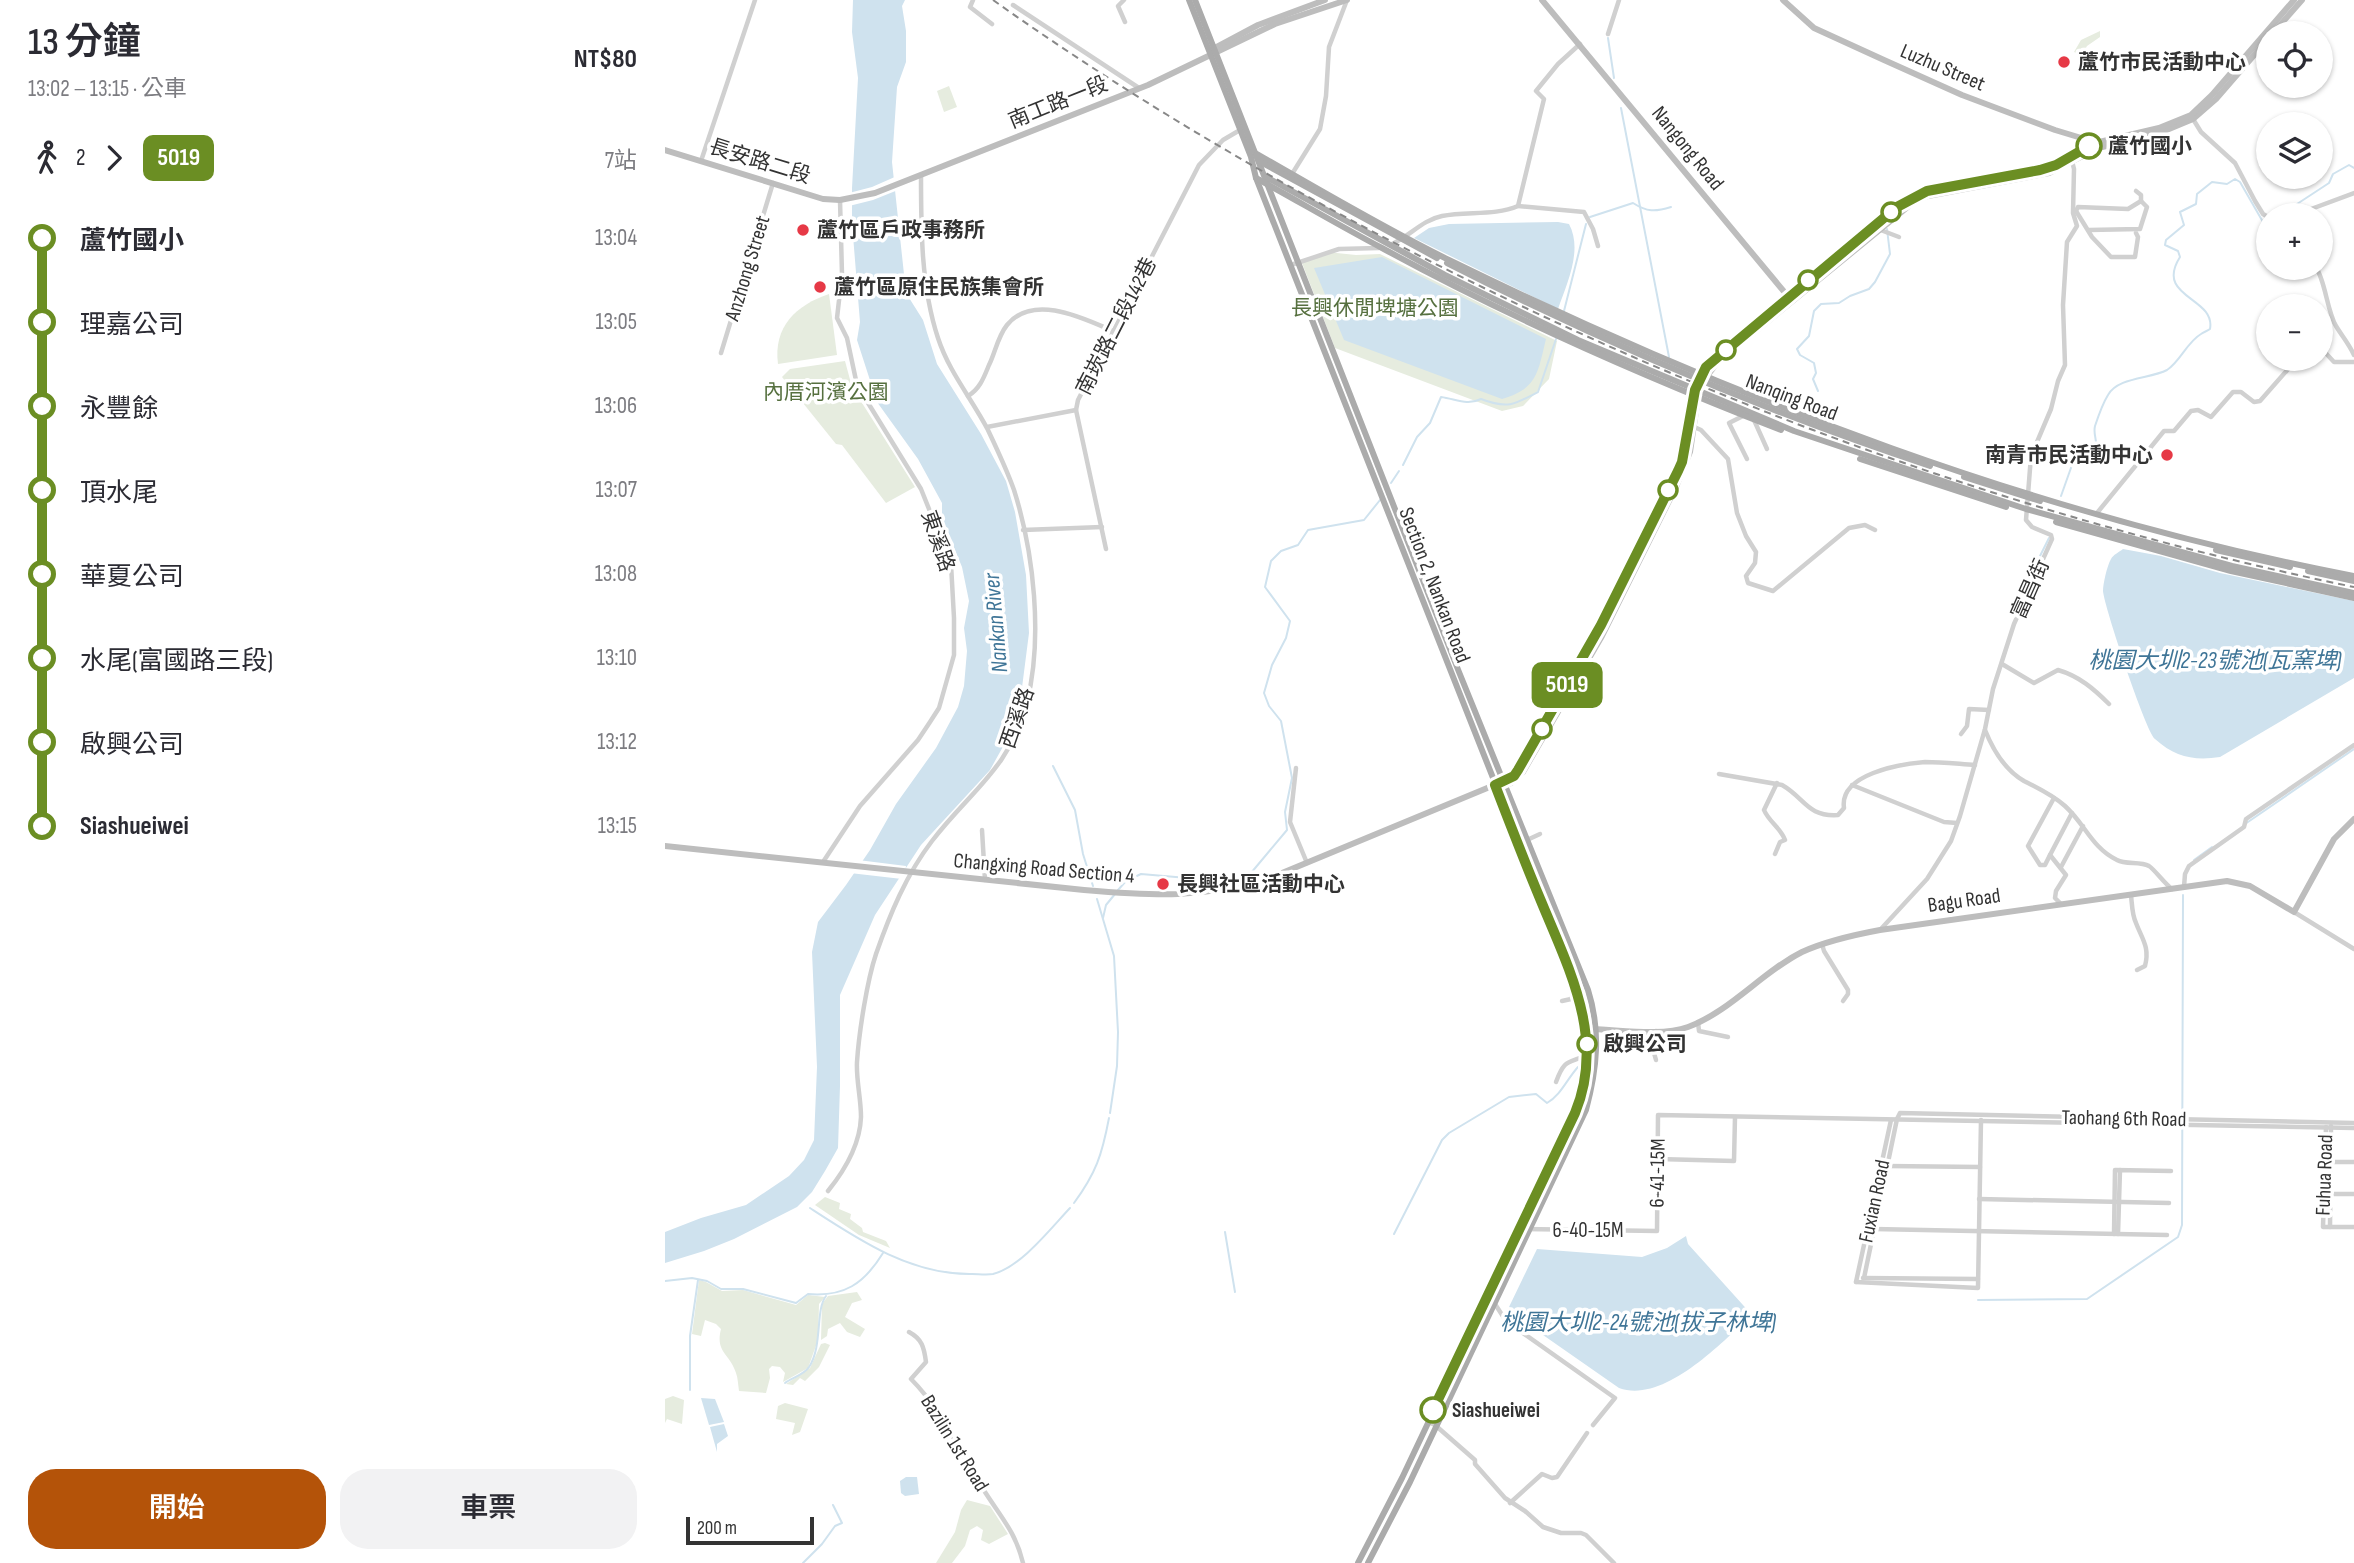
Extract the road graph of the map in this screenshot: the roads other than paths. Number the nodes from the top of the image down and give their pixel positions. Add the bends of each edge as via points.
1 (755, 0) edge
2 (973, 0) edge
3 (1124, 0) edge
4 (1189, 0) edge
5 (1195, 0) edge
6 (1325, 0) edge
7 (1347, 0) edge
8 (1534, 0) edge
9 (1542, 0) edge
10 (1619, 0) edge
11 (1783, 0) edge
12 (2294, 0) edge
13 (2302, 0) edge
14 (1013, 5) dead end
15 (1558, 18) junction
16 (2284, 21) edge
17 (1125, 23) dead end
18 (992, 24) dead end
19 (1608, 34) dead end
20 (1580, 44) junction
21 (1213, 50) junction
22 (2256, 55) edge
23 (1140, 88) junction
24 (2192, 117) junction
25 (1240, 130) junction
26 (2097, 145) junction
27 (665, 150) edge
28 (1254, 156) junction
29 (2072, 160) junction
30 (701, 161) junction
31 (1292, 174) junction
32 (1256, 175) junction
33 (919, 176) junction
34 (1267, 181) junction
35 (773, 183) junction
36 (2136, 191) dead end
37 (2354, 193) edge
38 (843, 200) junction
39 (2141, 201) junction
40 (2256, 203) edge
41 (2327, 203) edge
42 (1518, 206) junction
43 (2084, 225) junction
44 (2077, 226) junction
45 (1877, 227) junction
46 (2089, 230) junction
47 (2136, 233) dead end
48 (1899, 237) dead end
49 (1404, 238) junction
50 (1390, 246) junction
51 (1598, 246) dead end
52 (1382, 248) junction
53 (1294, 263) junction
54 (1474, 277) junction
55 (1490, 279) junction
56 (2321, 280) edge
57 (1458, 282) junction
58 (1476, 296) junction
59 (1790, 299) junction
60 (1585, 325) junction
61 (1113, 331) junction
62 (1603, 338) junction
63 (721, 353) dead end
64 (2354, 355) edge
65 (2333, 361) edge
66 (2354, 362) edge
67 (2286, 371) edge
68 (1702, 378) junction
69 (1656, 379) junction
70 (1679, 383) junction
71 (1697, 393) junction
72 (968, 396) junction
73 (1076, 410) junction
74 (1744, 415) junction
75 (1754, 419) junction
76 (1690, 426) junction
77 (986, 428) junction
78 (1859, 436) junction
79 (1874, 447) junction
80 (1839, 448) junction
81 (1767, 449) dead end
82 (1747, 459) dead end
83 (1860, 459) junction
84 (2028, 495) junction
85 (2026, 511) junction
86 (2097, 513) junction
87 (1102, 527) junction
88 (1023, 530) junction
89 (1875, 530) dead end
90 (2153, 544) junction
91 (1106, 549) dead end
92 (2191, 560) junction
93 (2285, 566) junction
94 (2305, 566) junction
95 (2354, 578) edge
96 (2282, 583) junction
97 (2304, 583) junction
98 (2354, 595) edge
99 (2002, 664) junction
100 (2109, 704) dead end
101 (1989, 710) junction
102 (1985, 729) junction
103 (1961, 734) dead end
104 (2354, 745) edge
105 (1975, 765) junction
106 (1296, 768) dead end
107 (1719, 774) dead end
108 (1777, 783) junction
109 (1504, 784) junction
110 (1495, 785) junction
111 (1852, 785) junction
112 (2054, 798) junction
113 (2072, 813) junction
114 (2354, 819) edge
115 (1957, 824) junction
116 (2083, 826) junction
117 (982, 830) dead end
118 (1540, 834) dead end
119 (1527, 840) junction
120 (665, 846) edge
121 (1775, 854) dead end
122 (2050, 855) junction
123 (823, 862) junction
124 (1307, 863) junction
125 (2061, 867) junction
126 (908, 872) junction
127 (985, 880) junction
128 (2184, 887) junction
129 (2172, 889) junction
130 (2131, 895) junction
131 (2061, 904) junction
132 (2294, 912) junction
133 (1880, 930) junction
134 (1822, 944) junction
135 (2354, 949) edge
136 (2137, 970) dead end
137 (1576, 988) junction
138 (1562, 1001) dead end
139 (1843, 1002) dead end
140 (1698, 1022) junction
141 (1586, 1029) junction
142 (1596, 1029) junction
143 (1656, 1031) junction
144 (1728, 1037) dead end
145 (1587, 1054) junction
146 (1656, 1060) dead end
147 (1556, 1082) dead end
148 (1658, 1115) joint
149 (1735, 1117) junction
150 (1894, 1119) junction
151 (1981, 1120) junction
152 (2328, 1125) junction
153 (2354, 1126) edge
154 (1658, 1159) junction
155 (2330, 1162) junction
156 (2354, 1162) edge
157 (1887, 1166) junction
158 (1980, 1167) junction
159 (2171, 1171) dead end
160 (828, 1191) dead end
161 (2330, 1194) junction
162 (2354, 1194) edge
163 (1979, 1199) junction
164 (2117, 1202) junction
165 (2169, 1203) dead end
166 (2330, 1227) junction
167 (2354, 1227) edge
168 (1520, 1229) junction
169 (1874, 1229) junction
170 (1529, 1230) junction
171 (1657, 1231) joint
172 (1979, 1231) junction
173 (2116, 1234) junction
174 (2167, 1235) dead end
175 (1864, 1278) junction
176 (1978, 1279) junction
177 (1856, 1282) junction
178 (1495, 1303) junction
179 (909, 1332) dead end
180 (1427, 1422) junction
181 (1435, 1425) junction
182 (1593, 1425) dead end
183 (1587, 1433) dead end
184 (1510, 1503) junction
185 (1023, 1563) edge
186 (1357, 1563) edge
187 (1368, 1563) edge
188 (1614, 1563) edge

1 - 30 street
2 - 18 street via 970,6
3 - 17 street via 1118,6
4 - 21 main road, Section 2, Nankan Road
5 - 21 main road, Section 2, Nankan Road
6 - 21 street via 1258,25
7 - 21 street
7 - 31 street via 1329,47 1320,129
8 - 15 street, Nangong Road
9 - 15 street, Nangong Road
10 - 19 street
11 - 26 street, Luzhu Street via 1814,28 1962,95
12 - 24 street
13 - 16 street
14 - 23 street
15 - 20 street, Nangong Road
20 - 42 street via 1536,91 1544,99
20 - 59 street, Nangong Road
21 - 23 street, 南工路一段
21 - 25 main road, Section 2, Nankan Road
21 - 28 main road, Section 2, Nankan Road
22 - 24 street via 2216,99
23 - 33 street, 南工路一段
24 - 26 street
24 - 40 street via 2201,132 2235,163
25 - 28 main road, Section 2, Nankan Road
25 - 61 street, 南崁路二段142巷 via 1199,165
26 - 29 street
27 - 30 street, 長安路二段
28 - 31 main road
28 - 32 main road, Section 2, Nankan Road
28 - 34 main road, Section 2, Nankan Road
28 - 49 main road, Nanqing Road
29 - 44 street
29 - 45 street via 1927,191
30 - 35 street, 長安路二段
31 - 49 main road
32 - 34 main road, Nanqing Road
32 - 53 main road, Section 2, Nankan Road
33 - 38 street, 南工路一段
33 - 72 street, 西溪路 via 933,319 942,351
34 - 50 main road, Nanqing Road
34 - 52 main road
34 - 53 main road, Section 2, Nankan Road
35 - 38 street, 長安路二段 via 823,199
35 - 63 street, Anzhong Street
36 - 39 street
37 - 41 street
38 - 123 street, 東溪路 via 837,318 847,338 856,385 921,489 951,564 954,642 939,708 918,740 860,806
39 - 43 street via 2128,209 2078,207 2076,214
39 - 46 street via 2147,207 2140,229
42 - 49 street via 1440,216
42 - 51 street via 1584,212
43 - 44 street
43 - 46 street
44 - 84 street via 2067,242 2065,365 2031,456
45 - 48 street
45 - 59 street
46 - 47 street via 2110,256 2131,259
49 - 50 street
49 - 54 main road, Nanqing Road
49 - 55 main road
50 - 52 street
50 - 57 main road, Nanqing Road
52 - 53 street via 1339,249
52 - 58 main road
53 - 109 main road, Section 2, Nankan Road
53 - 110 main road, Section 2, Nankan Road
54 - 55 main road
54 - 62 main road, Nanqing Road
55 - 60 main road
56 - 64 street via 2335,326
57 - 58 main road
57 - 70 main road, Nanqing Road
58 - 69 main road
59 - 68 street
60 - 62 main road
60 - 68 main road
61 - 72 street via 1046,310 1016,318 1007,324 982,381
61 - 73 street, 南崁路二段142巷
62 - 68 main road, Nanqing Road
65 - 66 street
67 - 86 street via 2260,401 2233,392 2211,417 2191,411 2174,430 2164,431
68 - 71 street
68 - 78 main road
68 - 79 main road, Nanqing Road
69 - 70 main road
69 - 71 main road
70 - 71 main road, Nanqing Road
71 - 74 main road
71 - 76 street
71 - 80 main road, Nanqing Road
72 - 77 street, 西溪路
73 - 77 street
73 - 87 street, 南崁路二段142巷
74 - 75 main road
74 - 82 street via 1729,423
75 - 81 street
75 - 83 main road
76 - 89 street via 1701,430 1728,458 1737,513 1756,552 1748,583 1773,591 1849,528 1865,525
76 - 109 street via 1682,462 1575,684 1523,772
77 - 88 street, 西溪路 via 1013,486
78 - 79 main road
78 - 84 main road
79 - 84 main road, Nanqing Road
80 - 83 main road
80 - 85 main road, Nanqing Road
83 - 85 main road
84 - 85 street
84 - 86 main road
84 - 93 main road, Nanqing Road
85 - 90 main road, Nanqing Road
85 - 92 main road
85 - 99 street, 富昌街 via 2028,524 2052,539 2016,616
86 - 94 main road
87 - 88 street
87 - 91 street, 南崁路二段142巷
88 - 126 street, 西溪路 via 1032,575 1035,631 1032,675 1019,729 995,771
90 - 92 main road
90 - 97 main road, Nanqing Road
92 - 96 main road
93 - 94 main road
93 - 95 main road, Nanqing Road
94 - 95 main road
96 - 97 main road
96 - 98 main road
97 - 98 main road, Nanqing Road
99 - 100 street via 2034,683 2058,670 2070,674
99 - 101 street, 富昌街
101 - 102 street, 富昌街
101 - 103 street via 1969,709
102 - 105 street, 富昌街
102 - 112 street via 2001,761
104 - 128 street via 2189,866
105 - 111 street via 1929,762 1897,766
105 - 115 street, 富昌街
106 - 124 street via 1290,821
107 - 108 street
108 - 111 street via 1791,790 1808,809 1829,815 1838,815 1844,808 1843,799
108 - 121 street via 1764,810 1785,840
109 - 110 street
109 - 119 main road, Section 2, Nankan Road
110 - 124 street, Changxing Road Section 4
110 - 137 main road, Section 2, Nankan Road
111 - 115 street
112 - 113 street
112 - 122 street via 2028,846 2042,866
113 - 116 street
113 - 122 street
114 - 132 street via 2335,839
115 - 133 street, 富昌街 via 1927,879
116 - 125 street
116 - 129 street via 2086,835 2108,854 2119,861 2149,866
117 - 127 street
118 - 119 street
119 - 142 main road, Section 2, Nankan Road via 1588,990
120 - 123 street, Changxing Road Section 4
122 - 125 street
123 - 126 street, Changxing Road Section 4
124 - 127 street, Changxing Road Section 4 via 1246,886 1172,896
125 - 131 street via 2066,875 2055,898
126 - 127 street, Changxing Road Section 4
126 - 160 street, 西溪路 via 870,980 857,1063 858,1135
128 - 129 street, Bagu Road
128 - 132 street, Bagu Road via 2243,883
129 - 130 street, Bagu Road
130 - 131 street, Bagu Road
130 - 136 street via 2134,920 2145,939 2147,955 2145,966
131 - 133 street, Bagu Road
132 - 135 street, Bagu Road
133 - 134 street, Bagu Road
134 - 139 street via 1848,990
134 - 140 street, Bagu Road via 1800,953
137 - 138 street via 1570,999
137 - 141 main road, Section 2, Nankan Road
140 - 143 street, Bagu Road
140 - 144 street via 1699,1031
141 - 142 street, Bagu Road
141 - 145 main road, Section 2, Nankan Road
142 - 143 street, Bagu Road
142 - 170 main road, Section 2, Nankan Road via 1597,1057 1586,1110
143 - 146 street
145 - 147 street via 1567,1063
145 - 168 main road, Section 2, Nankan Road via 1578,1106
148 - 149 street, Taohang 6th Road
148 - 154 street, 6-41-15M
149 - 150 street, Taohang 6th Road
149 - 154 street via 1734,1161
150 - 151 street, Taohang 6th Road
150 - 152 street, Taohang 6th Road via 1900,1113
150 - 157 street, Fuxian Road
150 - 177 street, Fuxian Road
151 - 152 street, Taohang 6th Road
151 - 158 street
152 - 153 street, Taohang 6th Road
152 - 155 street, Fuhua Road
152 - 166 street, Fuhua Road via 2323,1227
154 - 171 street, 6-41-15M
155 - 156 street
155 - 161 street, Fuhua Road
157 - 158 street
157 - 169 street, Fuxian Road
158 - 163 street
159 - 164 street via 2117,1170
161 - 162 street
161 - 166 street, Fuhua Road
163 - 164 street
163 - 172 street
164 - 165 street
164 - 173 street
166 - 167 street
168 - 170 street, 6-40-15M
168 - 180 main road, Section 2, Nankan Road
169 - 172 street
169 - 175 street, Fuxian Road
170 - 171 street, 6-40-15M
170 - 178 main road, Section 2, Nankan Road
172 - 173 street
172 - 176 street
173 - 174 street
175 - 176 street
175 - 177 street
176 - 177 street via 1978,1288
178 - 181 main road, Section 2, Nankan Road
178 - 182 street via 1506,1321 1615,1398
179 - 185 street, Bazilin 1st Road via 919,1338 926,1362 911,1379 938,1412 1012,1530
180 - 181 street
180 - 186 main road, Section 2, Nankan Road
181 - 184 street via 1475,1461
181 - 187 main road, Section 2, Nankan Road
183 - 184 street via 1557,1477 1542,1474
184 - 188 street via 1543,1527 1561,1533 1581,1532

